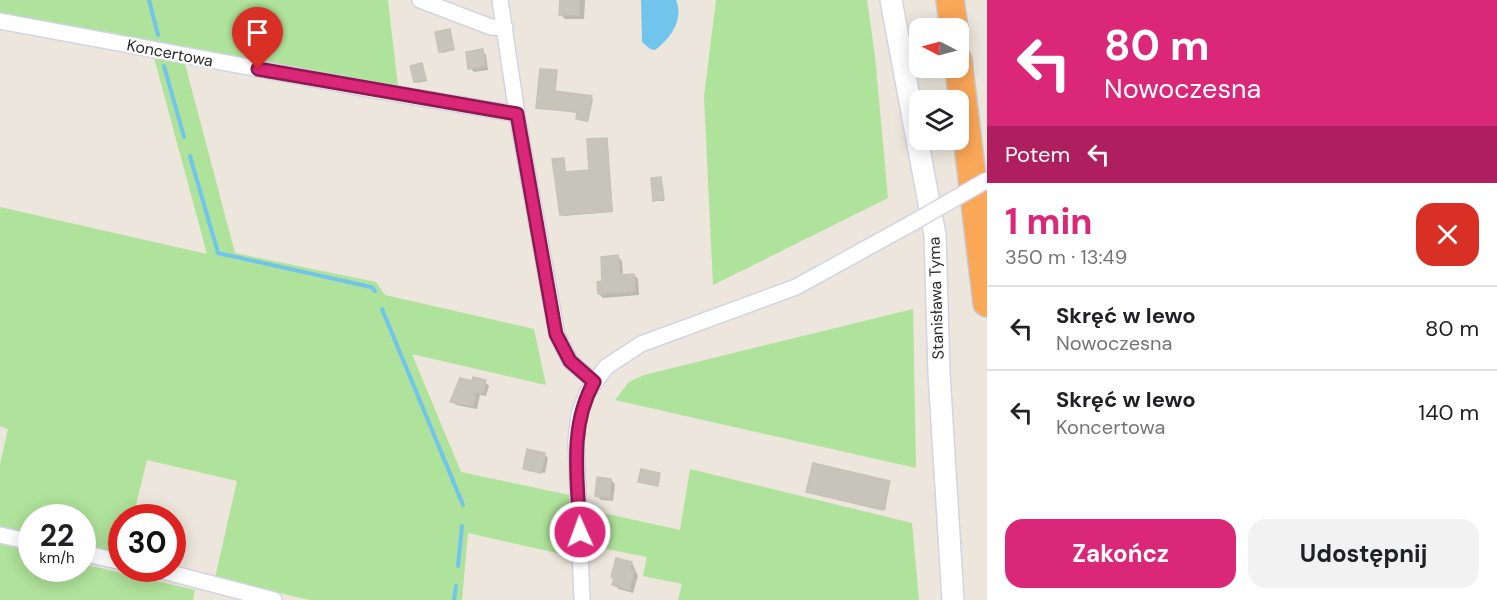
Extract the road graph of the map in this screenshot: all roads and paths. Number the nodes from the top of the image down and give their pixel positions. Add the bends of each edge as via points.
1 (420, 0) edge
2 (500, 0) edge
3 (891, 0) edge
4 (950, 0) edge
5 (953, 18) edge
6 (0, 21) edge
7 (505, 28) junction
8 (960, 78) edge
9 (517, 114) junction
10 (987, 180) edge
11 (987, 303) edge
12 (594, 382) junction
13 (0, 535) edge
14 (18, 539) edge
15 (186, 577) edge
16 (274, 600) edge
17 (582, 600) edge
18 (953, 600) edge

1 - 7 street via 490,27
2 - 7 street
3 - 18 street, Stanisława Tyma via 935,235
4 - 5 highway
6 - 9 street, Koncertowa
7 - 9 street
8 - 11 highway
9 - 12 street via 556,334 570,361
10 - 12 street, bridge via 796,287 641,344 606,367
12 - 17 street via 579,414 576,441
13 - 14 street
15 - 16 street

